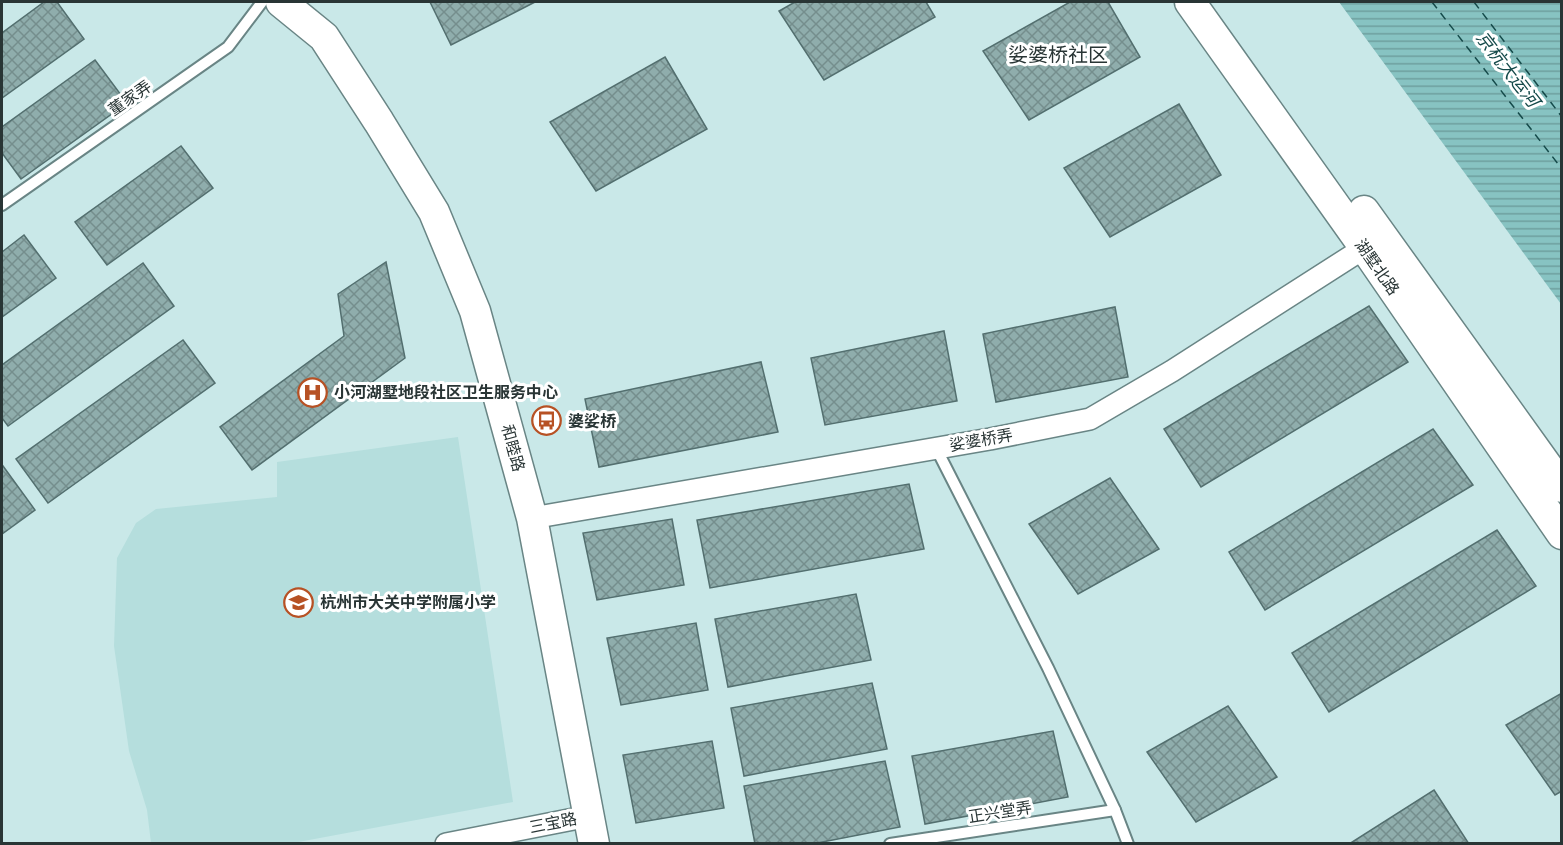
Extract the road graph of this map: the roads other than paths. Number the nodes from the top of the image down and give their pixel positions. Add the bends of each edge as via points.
1 (262, 2) edge
2 (280, 2) edge
3 (1190, 2) edge
4 (1214, 2) edge
5 (2, 205) edge
6 (1374, 242) junction
7 (936, 448) junction
8 (1562, 487) edge
9 (532, 518) junction
10 (1562, 534) edge
11 (1115, 810) junction
12 (592, 830) edge
13 (447, 843) edge
14 (890, 843) edge
15 (1128, 843) edge

1 - 5 lane, 董家弄 via 228,47
2 - 9 main road, 和睦路 via 324,37 434,212 475,311
3 - 6 main road, 湖墅北路
4 - 6 main road, 湖墅北路
6 - 7 street, 娑婆桥弄 via 1090,419
6 - 8 main road, 湖墅北路
6 - 10 main road, 湖墅北路
7 - 9 street, 娑婆桥弄
7 - 11 lane
9 - 12 main road, 和睦路
11 - 14 lane, 正兴堂弄
11 - 15 lane
12 - 13 street, 三宝路

